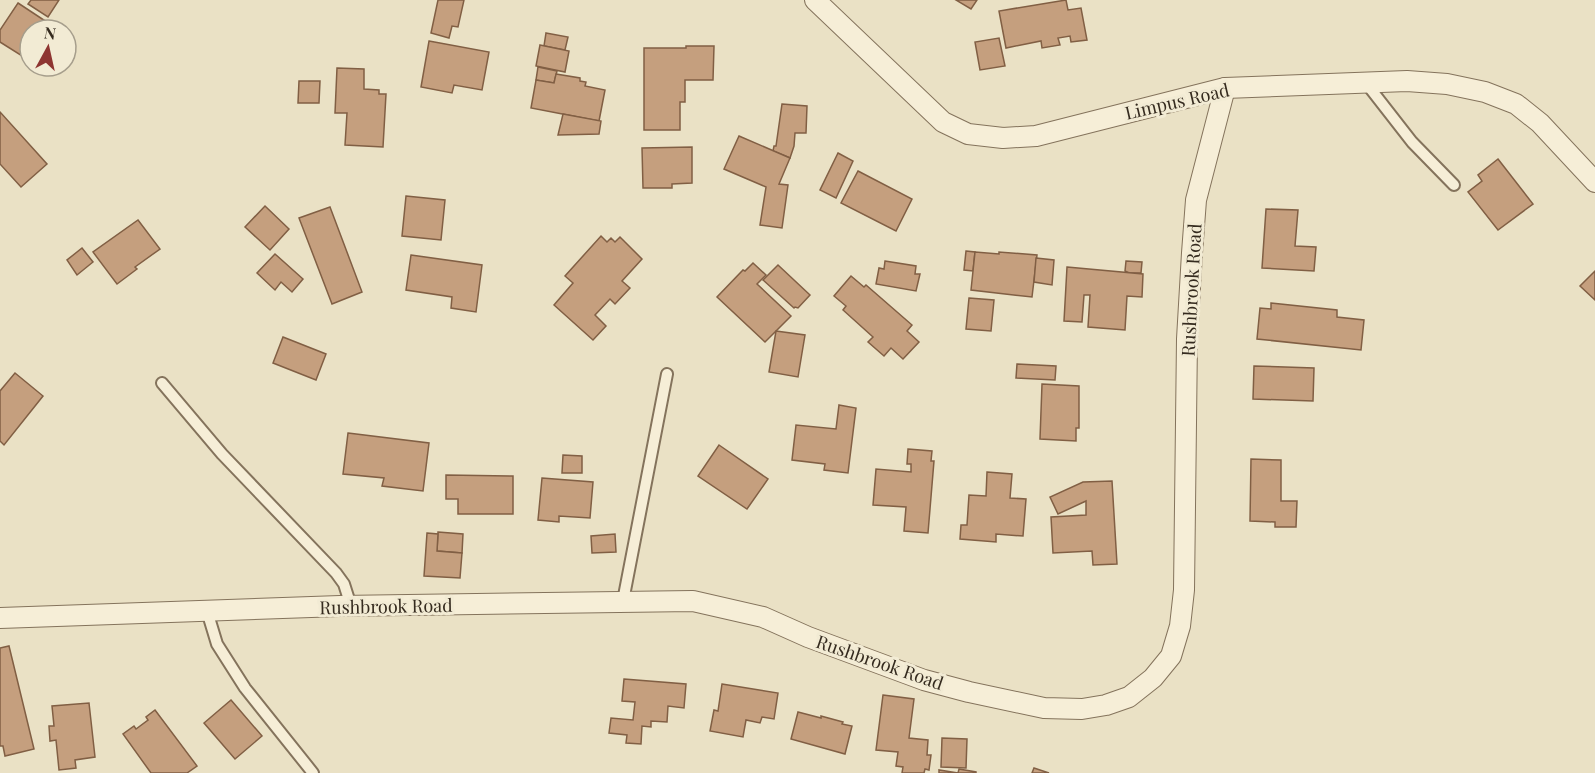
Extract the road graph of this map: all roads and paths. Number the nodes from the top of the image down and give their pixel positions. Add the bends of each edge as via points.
1 (815, 0) edge
2 (1366, 83) junction
3 (1225, 88) junction
4 (1595, 182) edge
5 (1454, 185) dead end
6 (667, 374) dead end
7 (162, 382) dead end
8 (623, 601) junction
9 (351, 606) junction
10 (207, 611) junction
11 (0, 618) edge
12 (314, 773) edge

1 - 3 street, Limpus Road via 943,122 968,134 1036,136
2 - 3 street, Limpus Road
2 - 4 street, Limpus Road via 1447,84 1516,104 1540,123
2 - 5 lane via 1412,142
3 - 8 street, Rushbrook Road via 1196,200 1187,339 1184,590 1180,626 1171,656 1153,678 1129,697 1106,705 1044,708 924,680 763,617 732,609 693,601
6 - 8 lane
7 - 9 lane via 222,454 336,573
8 - 9 street, Rushbrook Road
9 - 10 street, Rushbrook Road
10 - 11 street, Rushbrook Road
10 - 12 lane via 217,644 244,688

